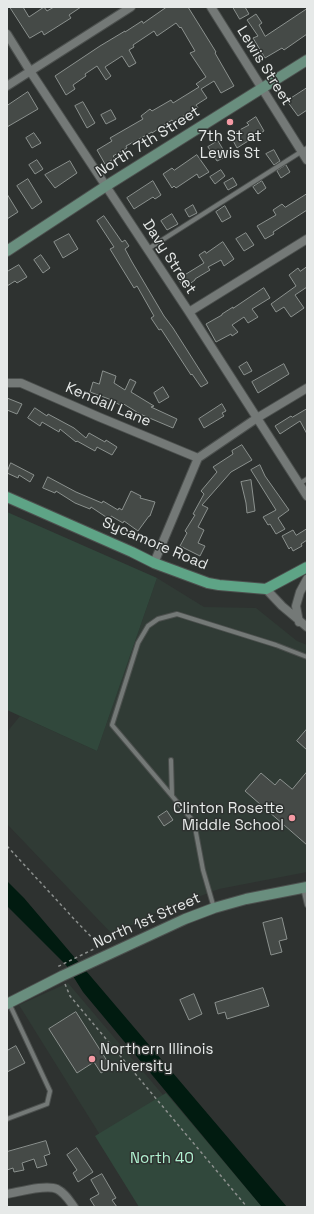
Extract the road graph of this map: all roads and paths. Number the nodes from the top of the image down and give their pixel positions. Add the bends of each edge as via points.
1 (131, 7) edge
2 (211, 7) edge
3 (7, 34) edge
4 (307, 60) edge
5 (30, 71) junction
6 (7, 86) edge
7 (261, 89) junction
8 (304, 150) edge
9 (307, 160) edge
10 (106, 186) junction
11 (307, 239) edge
12 (148, 249) junction
13 (7, 251) edge
14 (189, 312) junction
15 (7, 383) edge
16 (307, 388) edge
17 (257, 418) junction
18 (198, 458) junction
19 (307, 479) edge
20 (299, 484) junction
21 (307, 496) edge
22 (7, 497) edge
23 (154, 563) junction
24 (307, 567) edge
25 (307, 579) edge
26 (266, 589) junction
27 (300, 622) junction
28 (307, 627) edge
29 (307, 658) edge
30 (171, 760) dead end
31 (172, 796) junction
32 (7, 846) edge
33 (305, 887) edge
34 (307, 906) edge
35 (214, 908) junction
36 (62, 976) junction
37 (8, 1003) edge
38 (7, 1119) edge
39 (7, 1194) edge
40 (74, 1207) edge
41 (247, 1207) edge

1 - 5 street
2 - 7 street, Lewis Street
3 - 5 street, Davy Street
4 - 7 street, North 7th Street
5 - 6 street
5 - 10 street, Davy Street
7 - 8 street, Lewis Street
7 - 10 street, North 7th Street
8 - 9 street, Lewis Street
8 - 12 lane
10 - 12 street, Davy Street
10 - 13 street, North 7th Street
11 - 14 street
12 - 14 street, Davy Street
14 - 17 street, Davy Street
15 - 18 street, Kendall Lane via 21,383
16 - 17 street
17 - 18 street
17 - 20 street, Davy Street
18 - 23 street
19 - 20 lane
20 - 21 street, Davy Street
22 - 23 main road, Sycamore Road
23 - 26 main road, Sycamore Road via 208,583
24 - 26 main road
25 - 27 street via 296,606
26 - 27 street
27 - 28 street
29 - 31 lane via 276,645 177,614 158,619 148,626 138,643 112,725
30 - 31 lane
31 - 35 lane via 194,822 203,870
32 - 36 path via 100,946 57,967
33 - 34 lane
33 - 35 street, North 1st Street
35 - 36 street, North 1st Street via 184,919
36 - 37 street, North 1st Street
36 - 41 path via 70,996
37 - 38 lane via 50,1091 46,1104
39 - 40 street via 51,1187 62,1192

